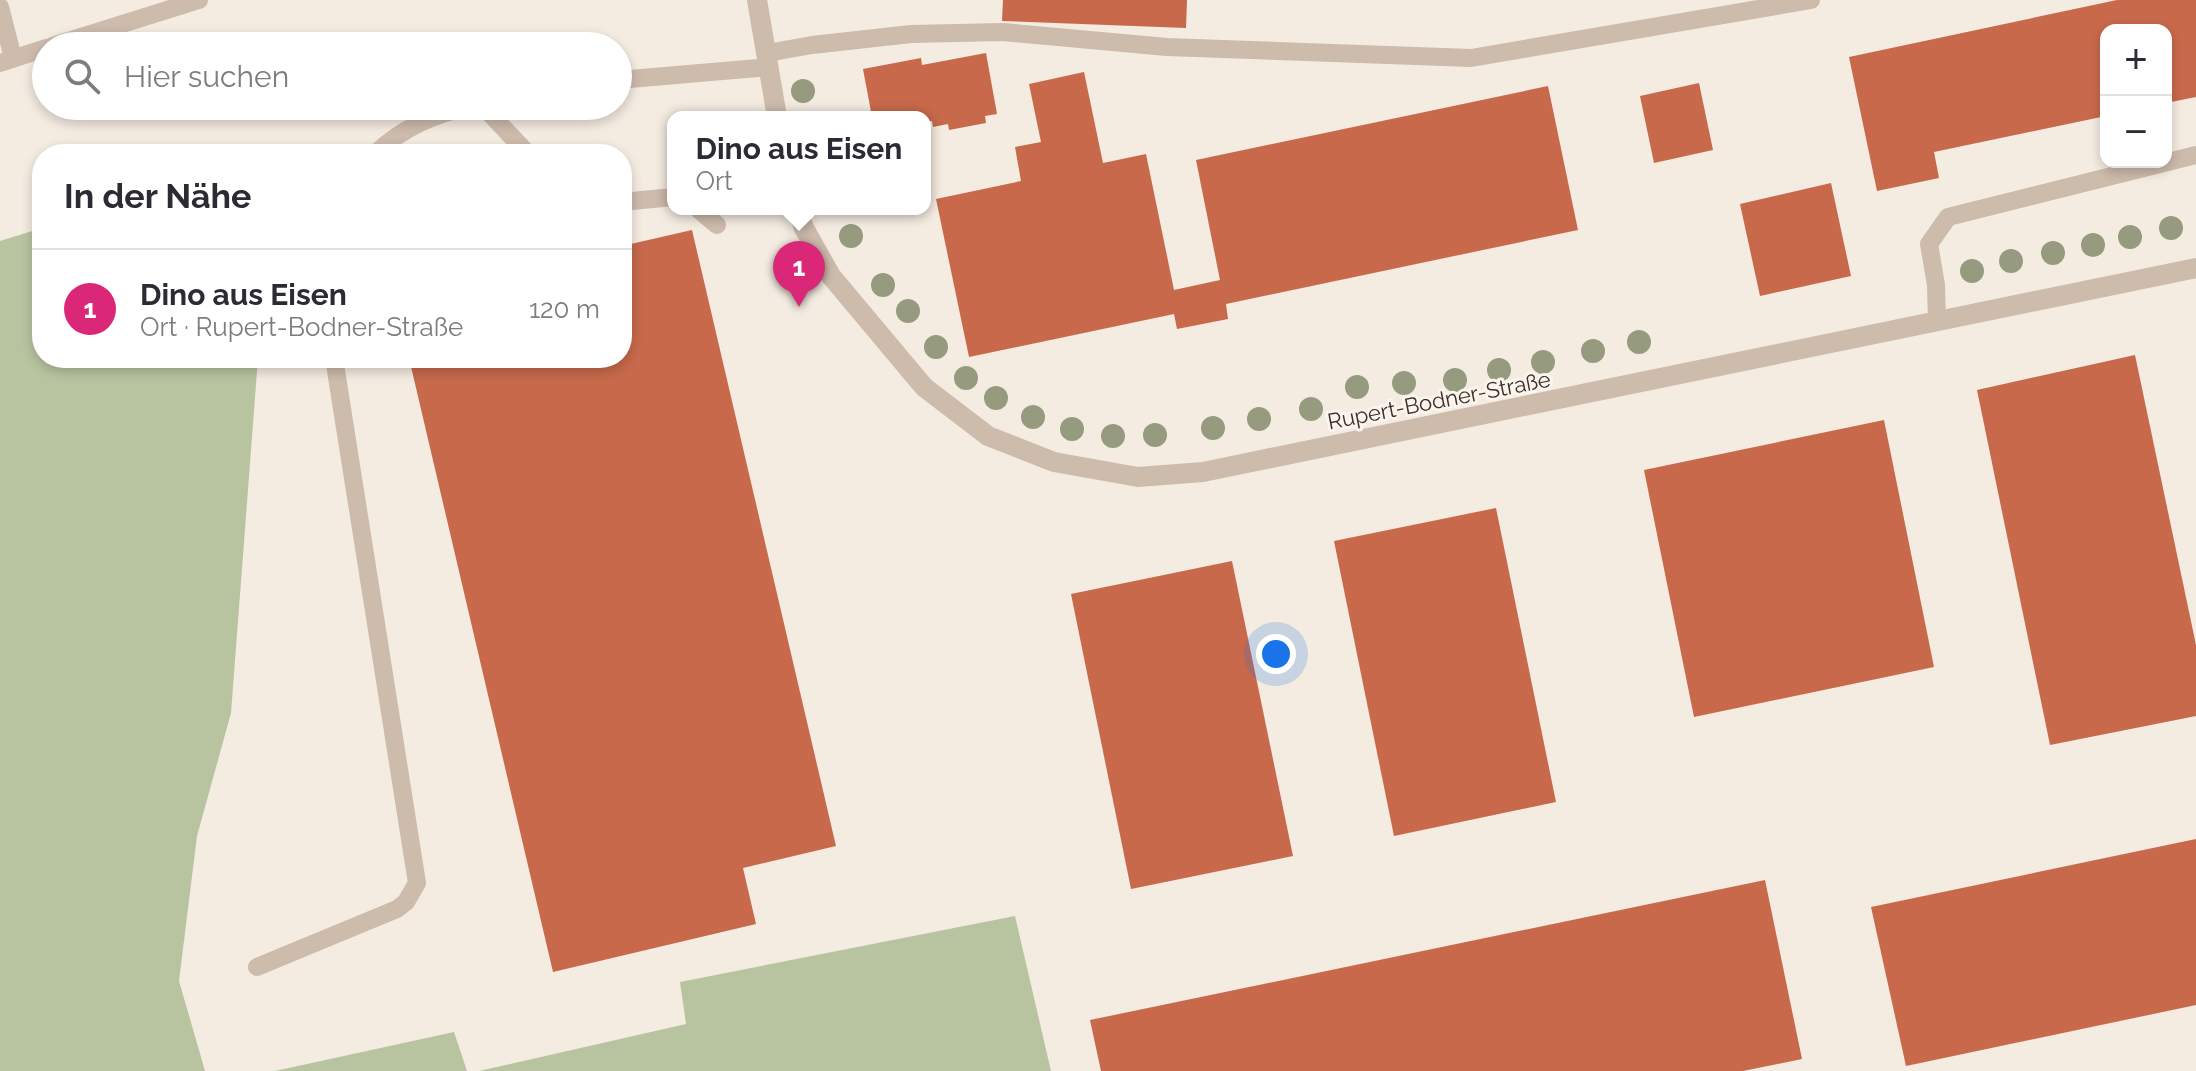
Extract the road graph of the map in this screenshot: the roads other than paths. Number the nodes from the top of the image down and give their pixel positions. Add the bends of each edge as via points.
1 (199, 0) edge
2 (757, 0) edge
3 (1811, 0) edge
4 (0, 7) edge
5 (97, 32) edge
6 (32, 53) edge
7 (768, 60) junction
8 (7, 61) edge
9 (632, 78) edge
10 (776, 111) edge
11 (426, 120) edge
12 (496, 120) edge
13 (386, 144) edge
14 (519, 144) edge
15 (2196, 155) edge
16 (667, 198) edge
17 (632, 201) edge
18 (705, 215) edge
19 (799, 215) edge
20 (717, 225) dead end
21 (2196, 268) edge
22 (1937, 322) junction
23 (336, 368) edge
24 (257, 967) dead end

1 - 5 lane
2 - 7 street
3 - 7 lane via 1471,58 1167,47 1003,32 911,34
4 - 8 lane
6 - 8 lane
7 - 9 lane
7 - 10 street
11 - 13 lane
12 - 14 lane
15 - 22 lane via 1948,217 1929,244
16 - 17 lane
18 - 20 lane
19 - 22 street, Rupert-Bodner-Straße via 831,276 924,387 988,436 1054,462 1138,477 1203,472
21 - 22 street, Rupert-Bodner-Straße
23 - 24 lane via 417,883 397,909

